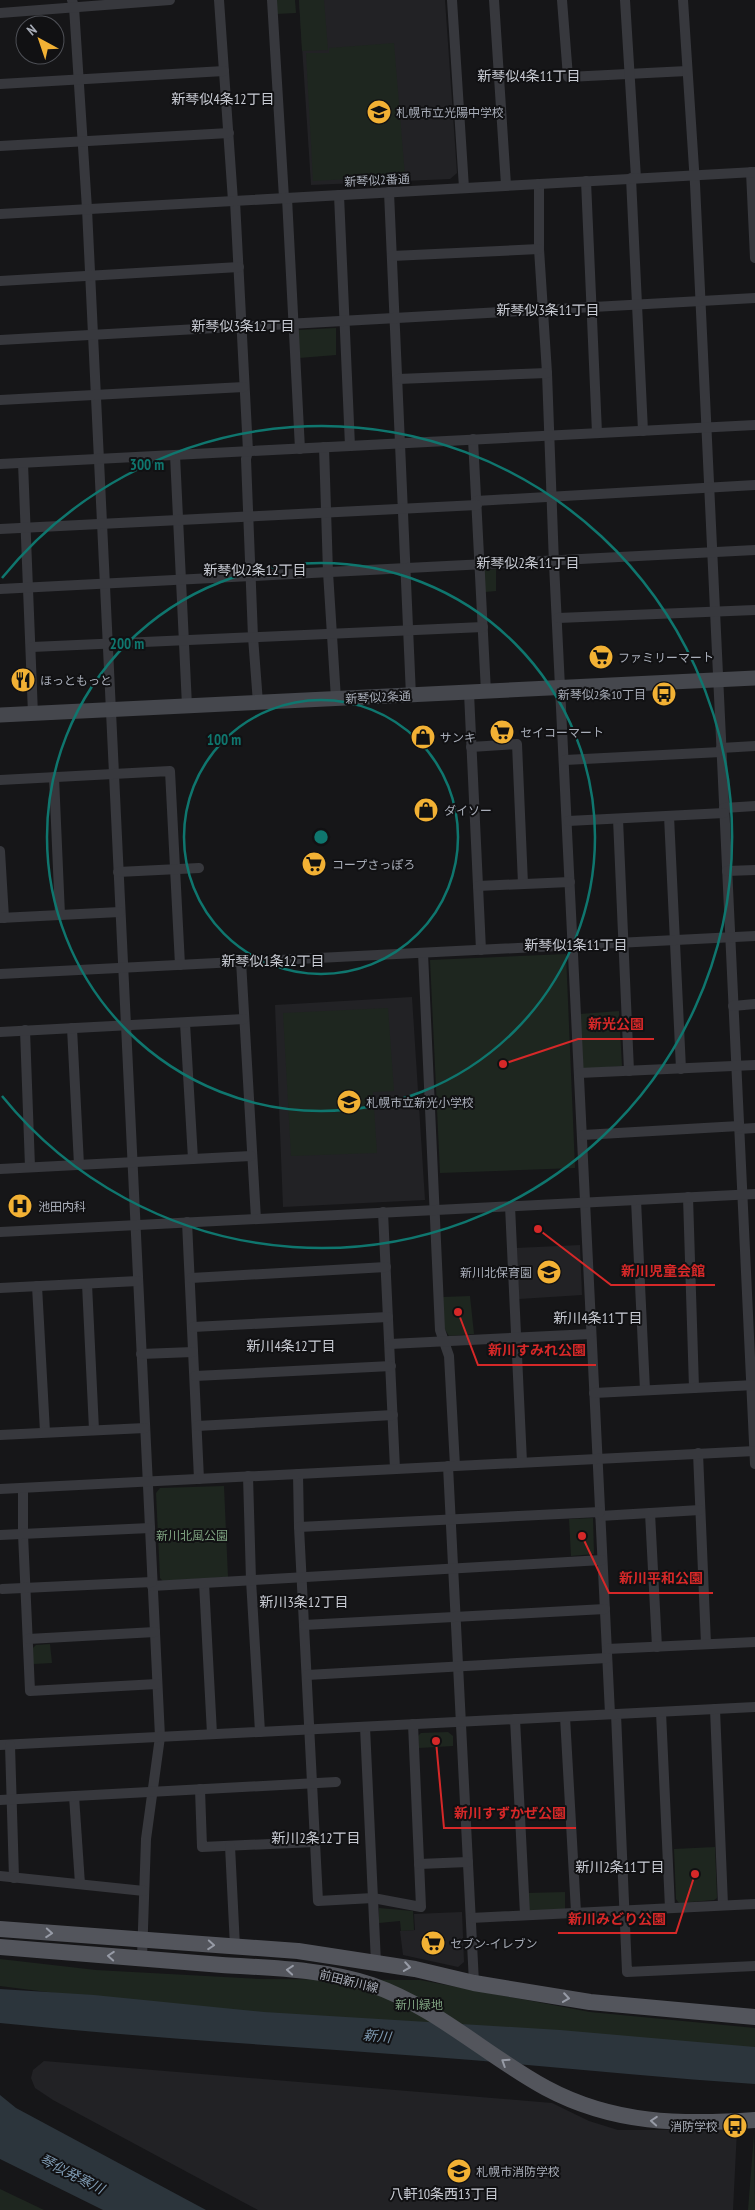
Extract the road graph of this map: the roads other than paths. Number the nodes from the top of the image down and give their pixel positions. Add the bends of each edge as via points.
1 (170, 0) edge
2 (219, 0) edge
3 (272, 0) edge
4 (452, 0) edge
5 (494, 0) edge
6 (562, 0) edge
7 (625, 0) edge
8 (683, 0) edge
9 (73, 4) edge
10 (0, 13) edge
11 (687, 70) junction
12 (224, 72) junction
13 (630, 73) junction
14 (79, 80) junction
15 (0, 84) edge
16 (229, 133) junction
17 (82, 141) junction
18 (0, 146) edge
19 (753, 172) edge
20 (694, 175) junction
21 (633, 178) junction
22 (586, 181) junction
23 (538, 184) junction
24 (506, 185) junction
25 (464, 188) junction
26 (389, 192) junction
27 (338, 195) junction
28 (286, 198) junction
29 (234, 201) junction
30 (87, 209) junction
31 (0, 214) edge
32 (539, 249) junction
33 (392, 256) junction
34 (755, 258) edge
35 (239, 267) junction
36 (90, 276) junction
37 (0, 280) edge
38 (755, 298) edge
39 (700, 301) junction
40 (635, 305) junction
41 (590, 308) junction
42 (543, 310) junction
43 (395, 318) junction
44 (344, 321) junction
45 (294, 324) junction
46 (242, 327) junction
47 (93, 335) junction
48 (0, 340) edge
49 (547, 372) junction
50 (398, 379) junction
51 (244, 387) junction
52 (96, 395) junction
53 (0, 400) edge
54 (755, 425) edge
55 (706, 428) junction
56 (642, 431) junction
57 (597, 433) junction
58 (550, 436) junction
59 (473, 440) junction
60 (400, 443) junction
61 (350, 446) junction
62 (324, 447) junction
63 (300, 449) junction
64 (248, 452) junction
65 (175, 455) junction
66 (98, 459) junction
67 (23, 463) junction
68 (0, 464) edge
69 (755, 485) edge
70 (709, 487) junction
71 (551, 498) junction
72 (476, 503) junction
73 (402, 509) junction
74 (326, 513) junction
75 (248, 517) junction
76 (177, 520) junction
77 (102, 524) junction
78 (26, 528) junction
79 (0, 529) edge
80 (755, 550) edge
81 (712, 552) junction
82 (554, 560) junction
83 (480, 564) junction
84 (405, 568) junction
85 (328, 572) junction
86 (250, 576) junction
87 (180, 580) junction
88 (104, 583) junction
89 (28, 588) junction
90 (0, 589) edge
91 (755, 610) edge
92 (715, 612) junction
93 (558, 618) junction
94 (483, 627) junction
95 (408, 630) junction
96 (332, 633) junction
97 (253, 637) junction
98 (183, 640) junction
99 (107, 644) junction
100 (32, 647) junction
101 (755, 678) edge
102 (718, 680) junction
103 (562, 688) junction
104 (486, 692) junction
105 (469, 693) junction
106 (411, 696) junction
107 (336, 699) junction
108 (258, 703) junction
109 (187, 706) junction
110 (110, 710) junction
111 (34, 714) junction
112 (0, 716) edge
113 (755, 746) edge
114 (471, 747) junction
115 (721, 750) junction
116 (565, 760) junction
117 (113, 774) junction
118 (54, 777) junction
119 (0, 780) edge
120 (755, 806) edge
121 (724, 811) junction
122 (669, 816) junction
123 (618, 819) junction
124 (568, 820) junction
125 (0, 851) edge
126 (199, 868) dead end
127 (175, 869) junction
128 (755, 870) edge
129 (727, 871) junction
130 (118, 872) junction
131 (570, 882) junction
132 (523, 884) junction
133 (478, 886) junction
134 (120, 912) junction
135 (60, 915) junction
136 (2, 918) edge
137 (755, 936) edge
138 (730, 937) junction
139 (675, 940) junction
140 (624, 942) junction
141 (573, 945) junction
142 (480, 950) junction
143 (423, 953) junction
144 (241, 961) junction
145 (180, 965) junction
146 (123, 968) junction
147 (0, 974) edge
148 (755, 1004) edge
149 (733, 1006) junction
150 (244, 1019) junction
151 (185, 1023) junction
152 (126, 1026) junction
153 (72, 1028) junction
154 (25, 1030) junction
155 (0, 1032) edge
156 (755, 1065) edge
157 (736, 1066) junction
158 (681, 1069) junction
159 (629, 1071) junction
160 (579, 1073) junction
161 (739, 1128) junction
162 (755, 1128) edge
163 (582, 1135) junction
164 (251, 1156) junction
165 (192, 1159) junction
166 (133, 1163) junction
167 (79, 1165) junction
168 (30, 1167) junction
169 (0, 1169) edge
170 (742, 1194) junction
171 (755, 1194) edge
172 (688, 1197) junction
173 (636, 1200) junction
174 (585, 1202) junction
175 (510, 1206) junction
176 (435, 1210) junction
177 (383, 1212) junction
178 (256, 1219) junction
179 (187, 1222) junction
180 (136, 1225) junction
181 (0, 1232) edge
182 (386, 1267) junction
183 (750, 1269) edge
184 (191, 1278) junction
185 (138, 1281) junction
186 (86, 1284) junction
187 (37, 1286) junction
188 (0, 1288) edge
189 (388, 1317) junction
190 (751, 1322) edge
191 (192, 1327) junction
192 (591, 1334) junction
193 (516, 1337) junction
194 (444, 1341) junction
195 (390, 1344) junction
196 (193, 1352) junction
197 (142, 1354) junction
198 (391, 1366) junction
199 (194, 1376) junction
200 (753, 1386) edge
201 (694, 1388) junction
202 (645, 1390) junction
203 (594, 1393) junction
204 (393, 1415) junction
205 (197, 1426) junction
206 (145, 1428) junction
207 (94, 1430) junction
208 (45, 1432) junction
209 (0, 1435) edge
210 (755, 1451) edge
211 (698, 1454) junction
212 (597, 1458) junction
213 (522, 1462) junction
214 (755, 1464) edge
215 (451, 1466) junction
216 (395, 1468) junction
217 (298, 1474) junction
218 (248, 1476) junction
219 (199, 1479) junction
220 (148, 1481) junction
221 (23, 1488) junction
222 (0, 1489) edge
223 (700, 1510) junction
224 (650, 1513) junction
225 (600, 1514) junction
226 (450, 1519) junction
227 (299, 1527) junction
228 (150, 1528) junction
229 (23, 1534) junction
230 (0, 1535) edge
231 (602, 1560) junction
232 (453, 1568) junction
233 (302, 1576) junction
234 (251, 1580) junction
235 (204, 1583) junction
236 (152, 1584) junction
237 (26, 1588) junction
238 (2, 1589) dead end
239 (605, 1609) junction
240 (455, 1617) junction
241 (304, 1625) junction
242 (155, 1632) junction
243 (28, 1639) junction
244 (755, 1642) edge
245 (706, 1644) junction
246 (657, 1647) junction
247 (607, 1654) junction
248 (458, 1667) junction
249 (307, 1674) junction
250 (157, 1684) junction
251 (755, 1708) edge
252 (715, 1709) junction
253 (660, 1712) junction
254 (613, 1714) junction
255 (565, 1717) junction
256 (516, 1719) junction
257 (460, 1722) junction
258 (413, 1724) junction
259 (365, 1727) junction
260 (310, 1730) junction
261 (260, 1732) junction
262 (212, 1734) junction
263 (160, 1737) junction
264 (5, 1745) edge
265 (336, 1782) dead end
266 (312, 1784) junction
267 (200, 1789) junction
268 (152, 1792) junction
269 (74, 1796) junction
270 (0, 1800) edge
271 (12, 1800) junction
272 (315, 1842) junction
273 (230, 1846) junction
274 (468, 1862) junction
275 (419, 1864) junction
276 (0, 1876) edge
277 (14, 1878) junction
278 (80, 1884) junction
279 (144, 1891) junction
280 (373, 1898) junction
281 (755, 1904) edge
282 (723, 1905) junction
283 (670, 1908) junction
284 (624, 1910) junction
285 (576, 1912) junction
286 (525, 1914) junction
287 (471, 1918) junction
288 (0, 1929) edge
289 (142, 1940) junction
290 (0, 1947) edge
291 (235, 1947) junction
292 (142, 1958) junction
293 (376, 1963) junction
294 (755, 1966) edge
295 (474, 1983) junction
296 (755, 2017) edge
297 (755, 2120) edge

1 - 9 street
2 - 12 street
3 - 28 street
4 - 25 street
5 - 24 street
6 - 13 street via 568,77
7 - 13 street
8 - 11 street
9 - 10 street
9 - 14 street
11 - 13 street
11 - 20 street
12 - 14 street
12 - 16 street
13 - 21 street
14 - 15 street
14 - 17 street
16 - 17 street
16 - 29 street
17 - 18 street
17 - 30 street
19 - 20 street, 新琴似2番通
19 - 34 street
20 - 21 street, 新琴似2番通
20 - 39 street
21 - 22 street, 新琴似2番通
21 - 40 street
22 - 23 street, 新琴似2番通
22 - 41 street
23 - 24 street, 新琴似2番通
23 - 32 street
24 - 25 street, 新琴似2番通
25 - 26 street, 新琴似2番通
26 - 27 street, 新琴似2番通
26 - 33 street
27 - 28 street, 新琴似2番通
27 - 44 street
28 - 29 street, 新琴似2番通
28 - 45 street
29 - 30 street, 新琴似2番通
29 - 35 street
30 - 31 street, 新琴似2番通
30 - 36 street
32 - 33 street
32 - 42 street
33 - 43 street
35 - 36 street
35 - 46 street
36 - 37 street
36 - 47 street
38 - 39 street
39 - 40 street
39 - 55 street
40 - 41 street
40 - 56 street
41 - 42 street
41 - 57 street
42 - 43 street
42 - 49 street
43 - 44 street
43 - 50 street
44 - 45 street
44 - 61 street
45 - 46 street
45 - 63 street
46 - 47 street
46 - 51 street
47 - 48 street
47 - 52 street
49 - 50 street
49 - 58 street
50 - 60 street
51 - 52 street
51 - 64 street
52 - 53 street
52 - 66 street
54 - 55 street
55 - 56 street
55 - 70 street
56 - 57 street
57 - 58 street
58 - 59 street
58 - 71 street
59 - 60 street
59 - 72 street
60 - 61 street
60 - 73 street
61 - 62 street
62 - 63 street
62 - 74 street
63 - 64 street
64 - 65 street
64 - 75 street
65 - 66 street
65 - 76 street
66 - 67 street
66 - 77 street
67 - 68 street
67 - 78 street
69 - 70 street
70 - 71 street
70 - 81 street
71 - 72 street
71 - 82 street
72 - 73 street
72 - 83 street
73 - 74 street
73 - 84 street
74 - 75 street
74 - 85 street
75 - 76 street
75 - 86 street
76 - 77 street
76 - 87 street
77 - 78 street
77 - 88 street
78 - 79 street
78 - 89 street
80 - 81 street
81 - 82 street
81 - 92 street
82 - 83 street
82 - 93 street
83 - 84 street
83 - 94 street
84 - 85 street
84 - 95 street
85 - 86 street
85 - 96 street
86 - 87 street
86 - 97 street
87 - 88 street
87 - 98 street
88 - 89 street
88 - 99 street
89 - 90 street
89 - 100 street
91 - 92 street
92 - 93 street
92 - 102 street
93 - 103 street
94 - 95 street
94 - 104 street
95 - 96 street
95 - 106 street
96 - 97 street
96 - 107 street
97 - 98 street
97 - 108 street
98 - 99 street
98 - 109 street
99 - 100 street
99 - 110 street
100 - 111 street
101 - 102 street, 新琴似2条通
102 - 103 street, 新琴似2条通
102 - 115 street
103 - 104 street, 新琴似2条通
103 - 116 street
104 - 105 street, 新琴似2条通
105 - 106 street, 新琴似2条通
105 - 114 street
106 - 107 street, 新琴似2条通
107 - 108 street, 新琴似2条通
108 - 109 street, 新琴似2条通
109 - 110 street, 新琴似2条通
110 - 111 street, 新琴似2条通
110 - 117 street
111 - 112 street, 新琴似2条通
113 - 115 street
114 - 132 street via 517,744
114 - 133 street
115 - 116 street
115 - 121 street
116 - 124 street
117 - 118 street
117 - 127 street via 170,771
117 - 130 street
118 - 119 street
118 - 135 street
120 - 121 street
121 - 122 street
121 - 129 street
122 - 123 street
122 - 139 street
123 - 124 street
123 - 140 street
124 - 131 street
125 - 136 street
126 - 127 street
127 - 130 street
127 - 145 street
128 - 129 street
129 - 138 street
130 - 134 street
131 - 132 street
131 - 141 street
132 - 133 street
133 - 142 street
134 - 135 street
134 - 146 street
135 - 136 street
137 - 138 street
138 - 139 street
138 - 149 street
139 - 140 street
139 - 158 street
140 - 141 street
140 - 159 street
141 - 142 street
141 - 160 street
142 - 143 street
143 - 144 street
143 - 176 street
144 - 145 street
144 - 150 street
145 - 146 street
146 - 147 street
146 - 152 street
148 - 149 street
149 - 157 street
150 - 151 street
150 - 164 street
151 - 152 street
151 - 165 street
152 - 153 street
152 - 166 street
153 - 154 street
153 - 167 street
154 - 155 street
154 - 168 street
156 - 157 street
157 - 158 street
157 - 161 street
158 - 159 street
159 - 160 street
160 - 163 street
161 - 162 street
161 - 163 street
161 - 170 street
163 - 174 street
164 - 165 street
164 - 178 street
165 - 166 street
166 - 167 street
166 - 180 street
167 - 168 street
168 - 169 street
170 - 171 street
170 - 172 street
170 - 183 street
172 - 173 street
172 - 201 street
173 - 174 street
173 - 202 street
174 - 175 street
174 - 192 street
175 - 176 street
175 - 193 street
176 - 177 street
176 - 194 street via 440,1330
177 - 178 street
177 - 182 street
178 - 179 street
179 - 180 street
179 - 184 street
180 - 181 street
180 - 185 street
182 - 184 street
182 - 189 street
183 - 190 street
184 - 191 street
185 - 186 street
185 - 197 street
186 - 187 street
186 - 207 street
187 - 188 street
187 - 208 street
189 - 191 street
189 - 195 street
190 - 200 street
191 - 196 street
192 - 193 street
192 - 203 street
193 - 194 street
193 - 213 street
194 - 195 street
194 - 215 street via 449,1356
195 - 198 street
196 - 197 street
196 - 199 street
197 - 206 street
198 - 199 street
198 - 204 street
199 - 205 street
200 - 201 street
200 - 210 street
201 - 202 street
202 - 203 street
203 - 212 street
204 - 205 street
204 - 216 street
205 - 219 street
206 - 207 street
206 - 220 street
207 - 208 street
208 - 209 street
210 - 211 street
210 - 214 street
211 - 212 street
211 - 223 street
212 - 213 street
212 - 225 street
213 - 215 street
215 - 216 street
215 - 226 street
216 - 217 street
217 - 218 street
217 - 227 street
218 - 219 street
218 - 234 street
219 - 220 street
220 - 221 street
220 - 228 street
221 - 222 street
221 - 229 street
223 - 224 street
223 - 245 street
224 - 225 street
224 - 246 street
225 - 226 street
225 - 231 street
226 - 227 street
226 - 232 street
227 - 233 street
228 - 229 street
228 - 236 street
229 - 230 street
229 - 237 street
231 - 232 street
231 - 239 street
232 - 233 street
232 - 240 street
233 - 234 street
233 - 241 street
234 - 235 street
234 - 261 street
235 - 236 street
235 - 262 street
236 - 237 street
236 - 242 street
237 - 238 street
237 - 243 street
239 - 240 street
239 - 247 street
240 - 241 street
240 - 248 street
241 - 249 street
242 - 243 street
242 - 250 street
243 - 250 street via 30,1691
244 - 245 street
245 - 246 street
246 - 247 street
247 - 248 street
247 - 254 street
248 - 249 street
248 - 257 street
249 - 260 street
250 - 263 street
251 - 252 street
252 - 253 street
252 - 282 street
253 - 254 street
253 - 283 street
254 - 255 street
254 - 284 street
255 - 256 street
255 - 285 street
256 - 257 street
256 - 286 street
257 - 258 street
257 - 274 street
258 - 259 street
258 - 275 street
259 - 260 street
259 - 280 street
260 - 261 street
260 - 266 street
261 - 262 street
262 - 263 street
263 - 264 street
263 - 268 street
264 - 271 street
265 - 266 street
266 - 267 street
266 - 272 street
267 - 268 street
267 - 273 street via 202,1847
268 - 269 street
268 - 279 street
269 - 271 street
269 - 278 street
270 - 271 street
271 - 277 street
272 - 273 street
272 - 280 street via 318,1901
273 - 291 street
274 - 275 street
274 - 287 street
275 - 280 street via 420,1907
276 - 277 street
277 - 278 street
278 - 279 street
279 - 289 street
280 - 293 street
281 - 282 street
282 - 283 street
283 - 284 street
284 - 285 street
284 - 294 street via 627,1972
285 - 286 street
286 - 287 street
287 - 295 street
288 -> 289 main road, 前田新川線
289 -> 291 main road, 前田新川線
289 - 292 street
292 -> 290 main road, 前田新川線
291 - 293 main road, 前田新川線 via 298,1951
297 -> 292 main road, 前田新川線 via 678,2123 636,2119 598,2110 546,2088 433,2014 354,1980 316,1973
293 -> 295 main road, 前田新川線
295 -> 296 main road, 前田新川線 via 590,2002

